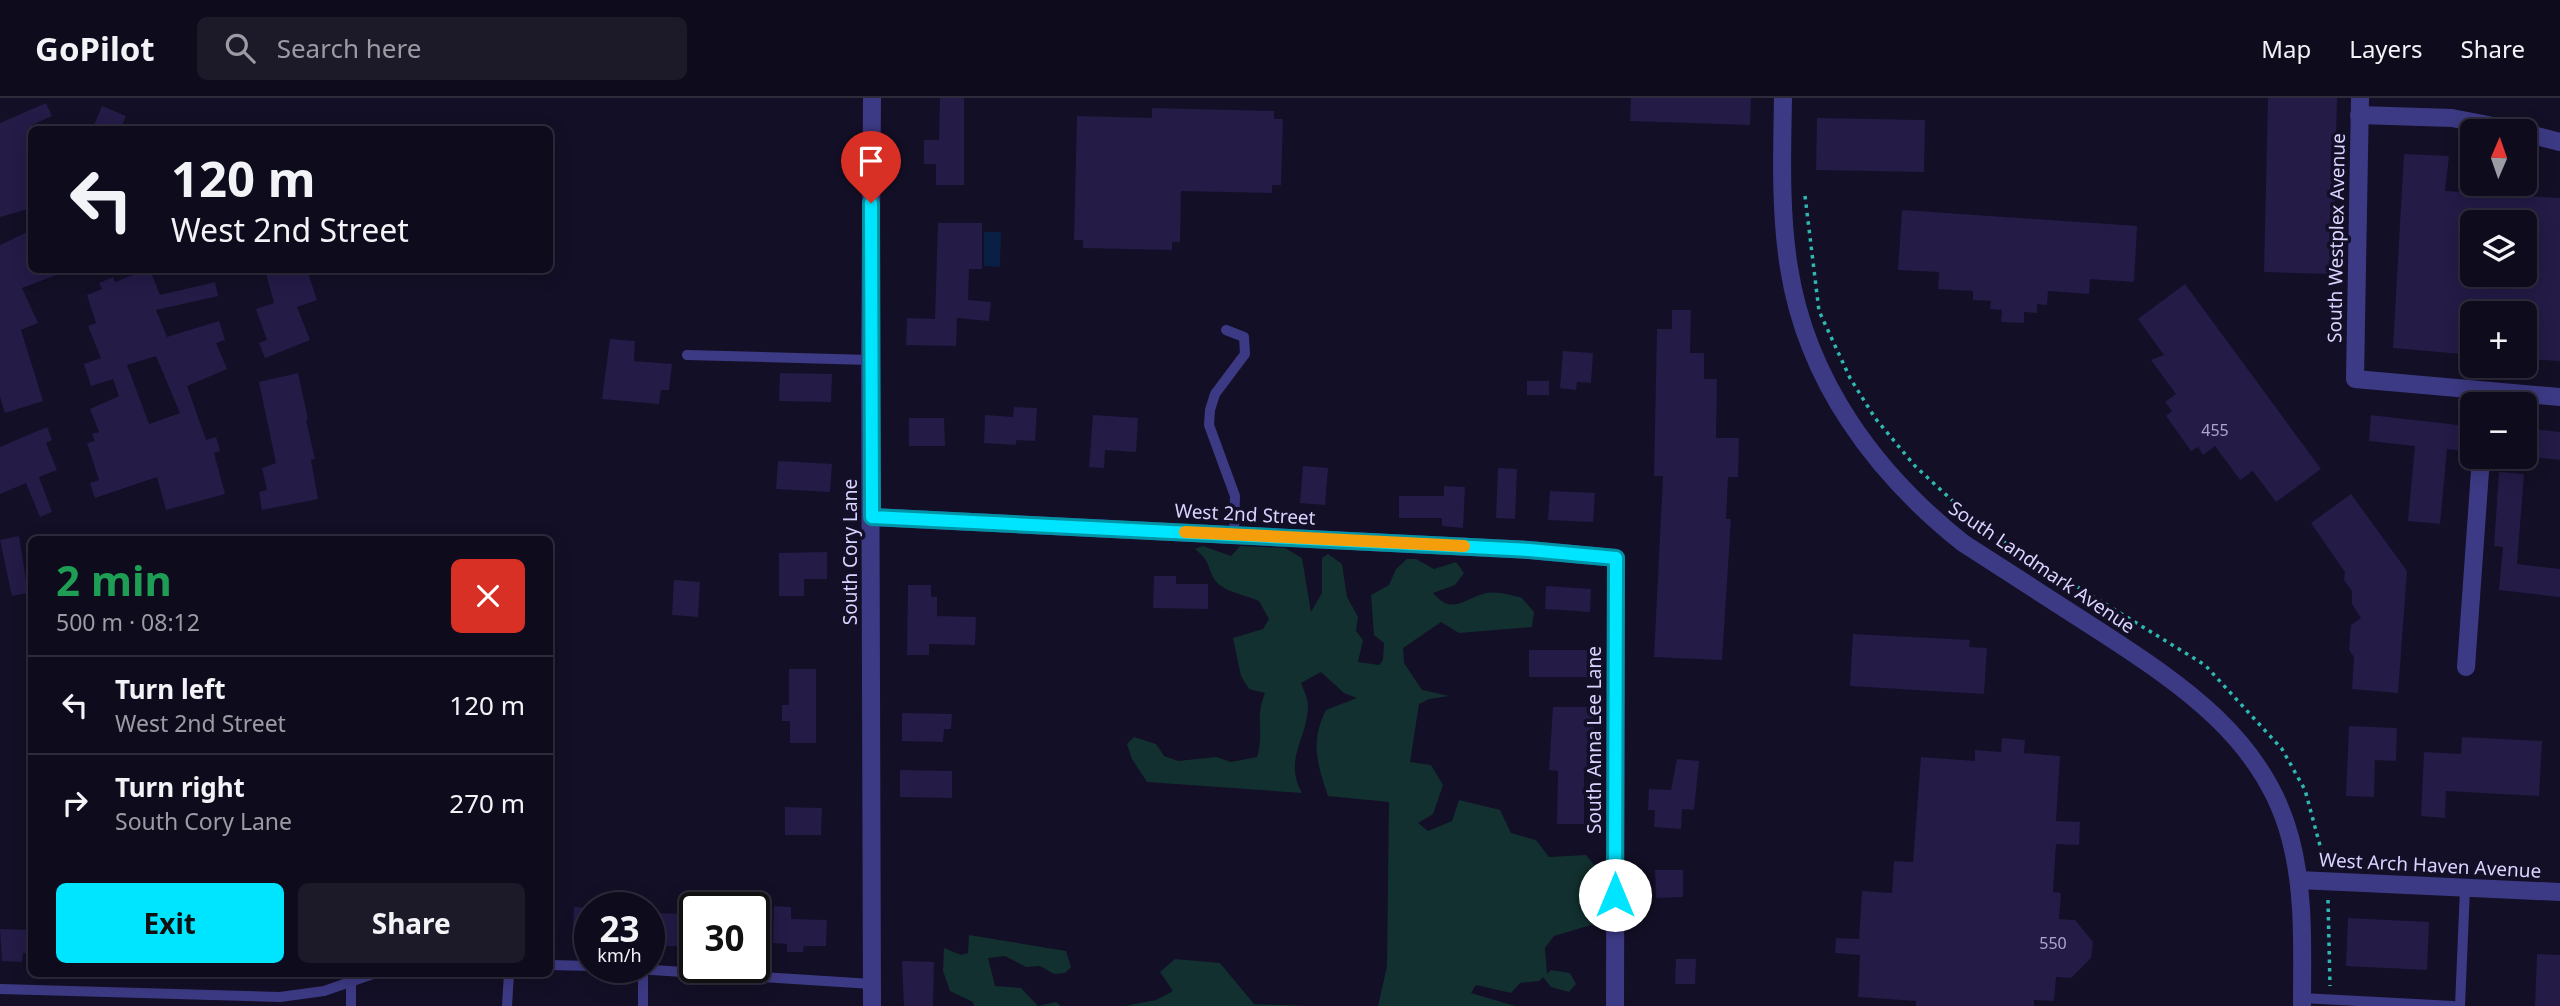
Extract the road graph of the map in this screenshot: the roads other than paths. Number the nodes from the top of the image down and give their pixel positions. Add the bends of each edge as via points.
1 (872, 98) edge
2 (1783, 98) edge
3 (2359, 106) edge
4 (2460, 120) edge
5 (2538, 136) edge
6 (2560, 142) edge
7 (1226, 331) dead end
8 (687, 355) dead end
9 (870, 360) junction
10 (2460, 394) edge
11 (2537, 397) edge
12 (2560, 397) edge
13 (2480, 469) edge
14 (872, 517) junction
15 (1234, 535) junction
16 (1616, 558) joint
17 (2466, 667) dead end
18 (2299, 880) junction
19 (2465, 888) junction
20 (2560, 892) edge
21 (553, 965) edge
22 (574, 966) edge
23 (665, 970) edge
24 (365, 977) edge
25 (509, 977) edge
26 (351, 982) junction
27 (643, 983) edge
28 (872, 984) junction
29 (0, 989) edge
30 (2302, 1002) edge
31 (351, 1006) edge
32 (508, 1006) edge
33 (643, 1006) edge
34 (872, 1006) edge
35 (1615, 1006) edge
36 (2453, 1006) edge
37 (2460, 1006) edge

1 - 9 street, South Cory Lane
2 - 18 street, South Landmark Avenue via 1783,200 1789,266 1806,338 1838,406 1878,462 1933,520 2161,672 2213,712 2245,749 2281,808
3 - 4 street
3 - 10 street, South Westplex Avenue via 2356,379
5 - 6 street
7 - 15 lane via 1244,337 1246,346 1215,394 1209,425 1235,496
8 - 9 lane
9 - 14 street, South Cory Lane
11 - 12 street
13 - 17 street
14 - 15 street, West 2nd Street
14 - 28 street, South Cory Lane
15 - 16 street, West 2nd Street
16 - 35 street, South Anna Lee Lane
18 - 19 street, West Arch Haven Avenue
18 - 30 street, South Landmark Avenue
19 - 20 street, West Arch Haven Avenue
19 - 37 lane
21 - 22 lane
23 - 28 lane
24 - 26 lane
25 - 32 lane
26 - 29 lane via 280,997
26 - 31 lane
27 - 33 lane
28 - 34 street, South Cory Lane
30 - 36 lane

